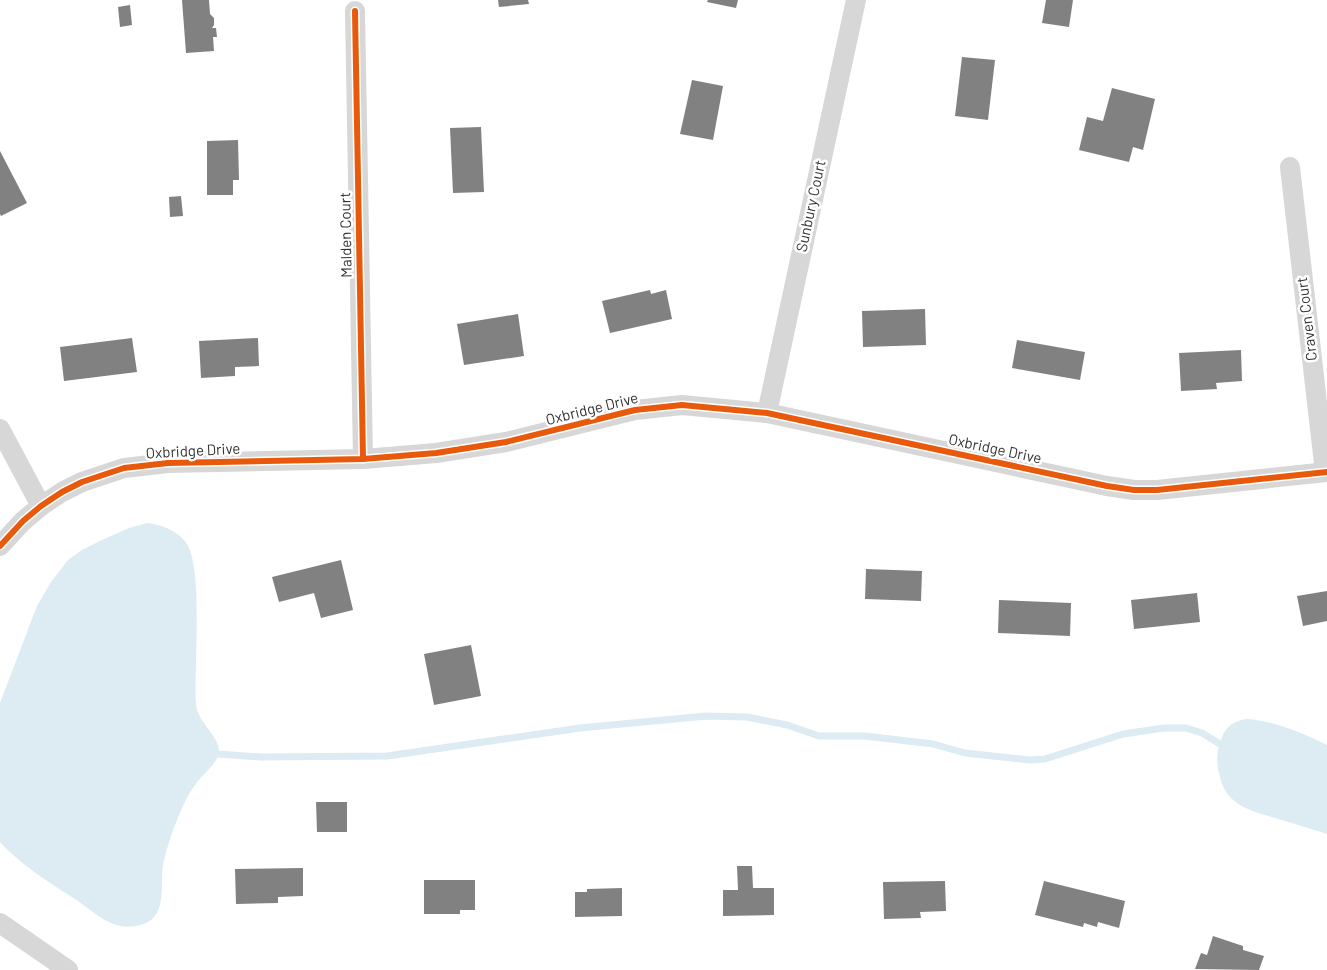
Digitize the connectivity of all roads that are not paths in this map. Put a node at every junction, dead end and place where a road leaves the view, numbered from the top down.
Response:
1 (856, 0) edge
2 (355, 11) dead end
3 (1290, 167) dead end
4 (767, 413) junction
5 (0, 429) edge
6 (363, 459) junction
7 (1326, 472) edge
8 (42, 506) junction
9 (0, 546) edge
10 (0, 923) edge
11 (68, 970) edge

1 - 4 street, Sunbury Court
2 - 6 street, Malden Court
3 - 7 street, Craven Court
4 - 6 street, Oxbridge Drive
4 - 7 street, Oxbridge Drive
5 - 8 street
6 - 8 street, Oxbridge Drive
8 - 9 street, Oxbridge Drive
10 - 11 street

